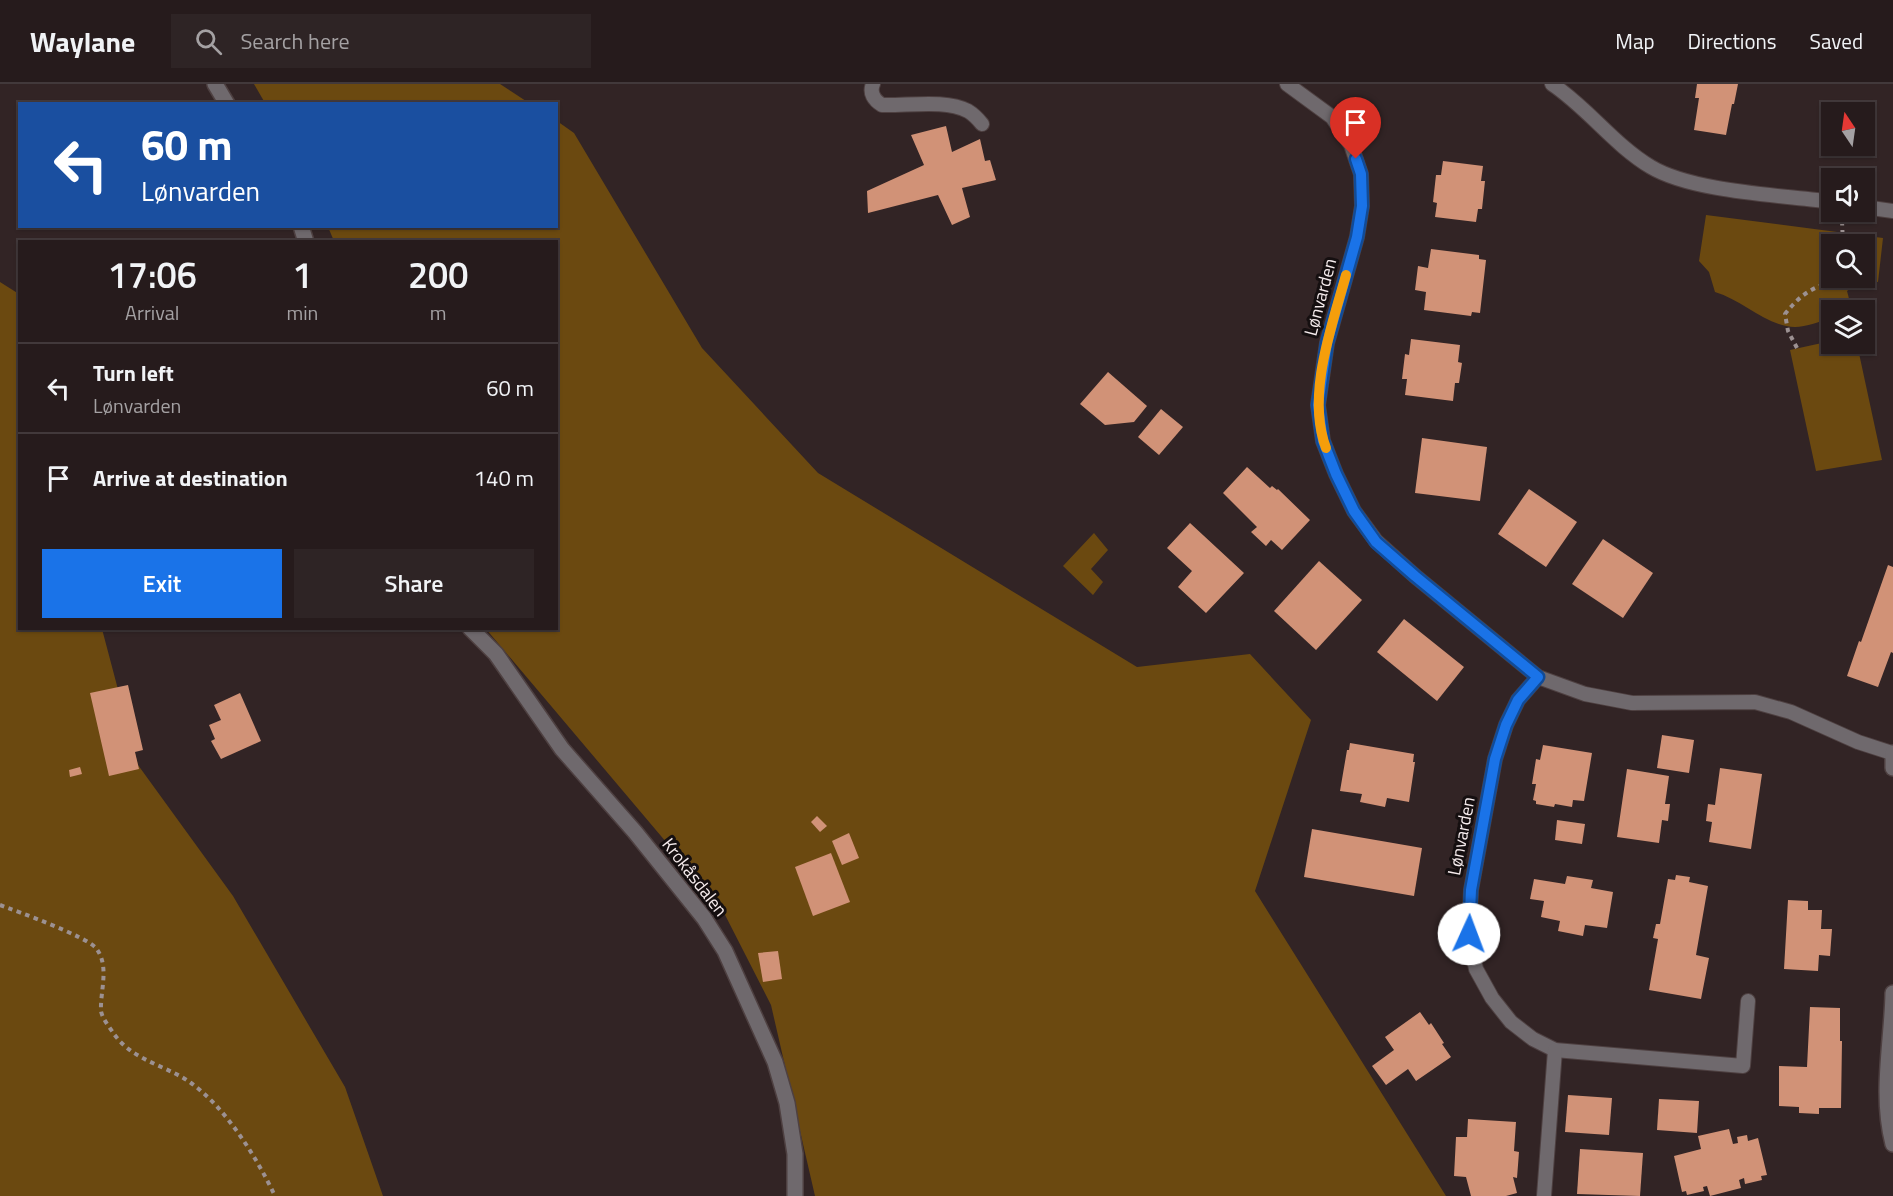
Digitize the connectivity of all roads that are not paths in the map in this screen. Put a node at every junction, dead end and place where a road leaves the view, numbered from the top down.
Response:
1 (215, 84) edge
2 (873, 84) edge
3 (1287, 84) edge
4 (1552, 84) edge
5 (226, 102) edge
6 (982, 124) dead end
7 (1821, 201) edge
8 (1875, 209) edge
9 (1893, 211) edge
10 (472, 630) edge
11 (1538, 677) junction
12 (1893, 753) edge
13 (1893, 768) edge
14 (1893, 993) edge
15 (1748, 1001) dead end
16 (1555, 1050) junction
17 (1893, 1143) edge
18 (795, 1196) edge
19 (1544, 1196) edge

1 - 5 street
2 - 6 lane
3 - 11 lane, Lønvarden
4 - 7 lane
8 - 9 lane
10 - 18 street, Krokåsdalen
11 - 12 lane, Lønvarden
11 - 16 lane, Lønvarden
12 - 13 street, Lønvarden
14 - 17 street
15 - 16 lane, Lønvarden
16 - 19 lane

